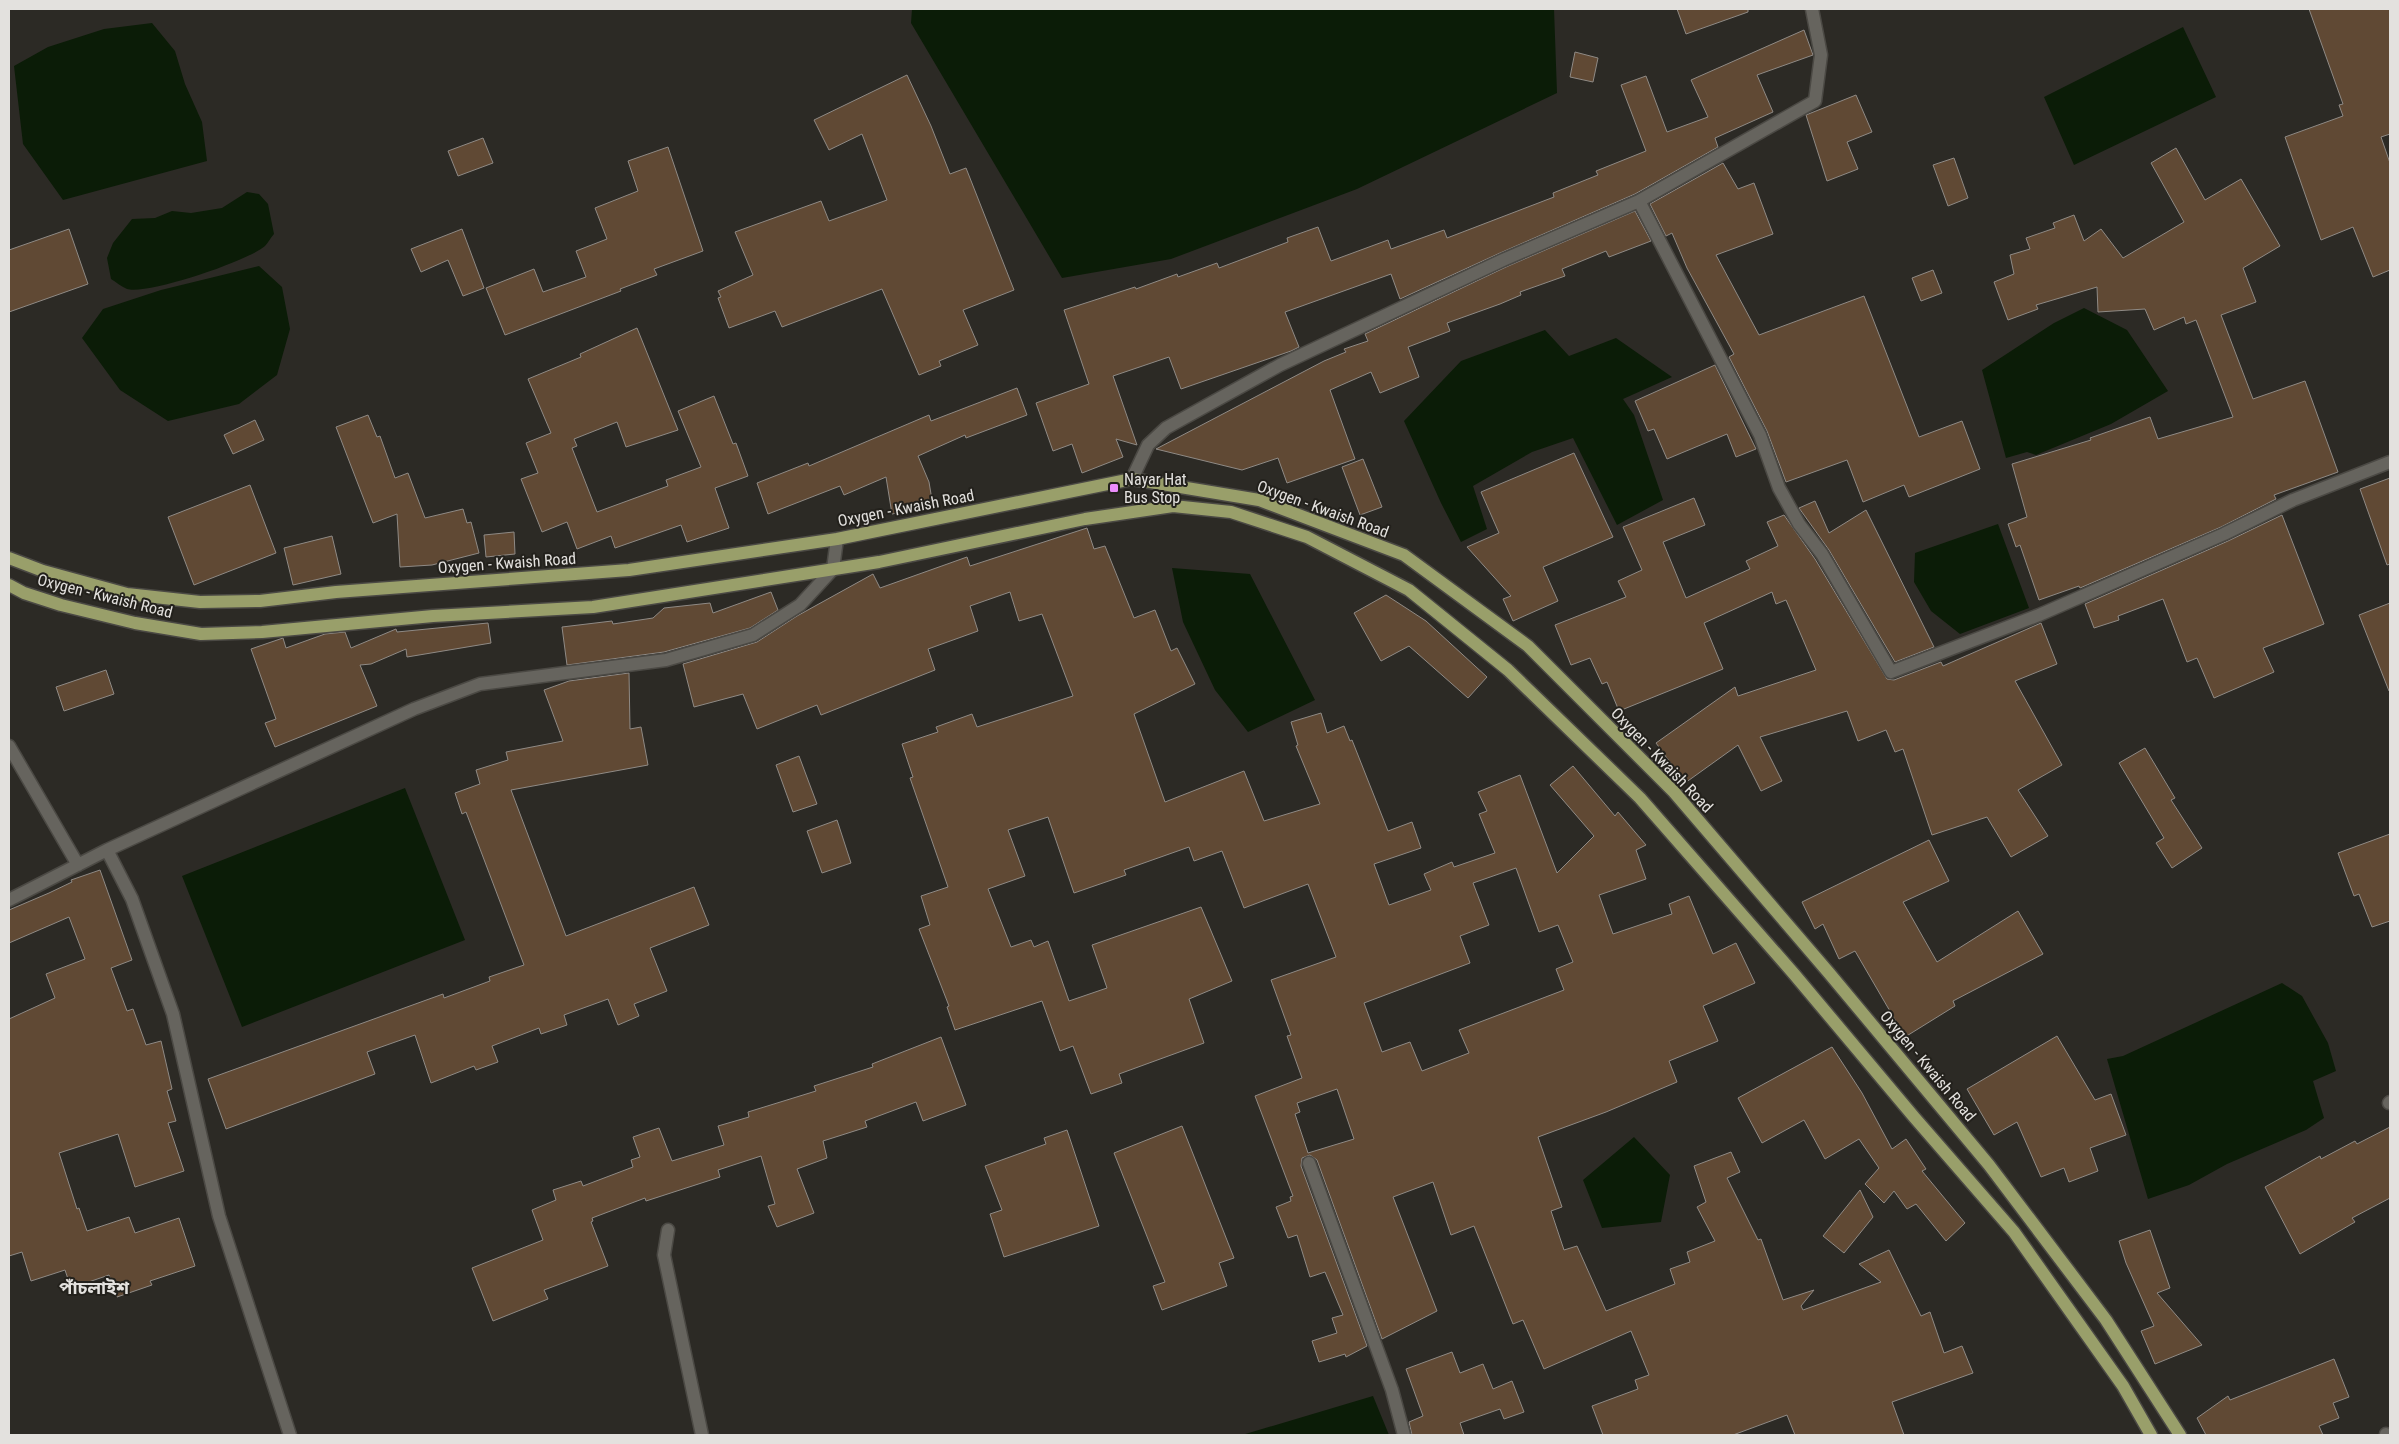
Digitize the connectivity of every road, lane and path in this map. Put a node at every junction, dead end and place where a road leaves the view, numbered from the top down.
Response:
1 (1812, 9) edge
2 (1638, 201) junction
3 (2390, 462) edge
4 (1132, 479) junction
5 (837, 539) junction
6 (9, 558) edge
7 (833, 569) junction
8 (9, 585) edge
9 (9, 746) edge
10 (107, 850) junction
11 (78, 865) junction
12 (9, 900) edge
13 (1309, 1163) dead end
14 (668, 1230) dead end
15 (290, 1435) edge
16 (702, 1435) edge
17 (1404, 1435) edge
18 (2151, 1435) edge
19 (2180, 1435) edge

1 - 2 street
2 - 3 street
2 - 4 street
4 - 5 main road, Oxygen - Kwaish Road
4 - 19 main road, Oxygen - Kwaish Road
5 - 6 main road, Oxygen - Kwaish Road
5 - 7 street
7 - 8 main road, Oxygen - Kwaish Road
7 - 10 street
7 - 18 main road, Oxygen - Kwaish Road
9 - 11 street
10 - 11 street
10 - 15 street
11 - 12 street
13 - 17 street
14 - 16 street

